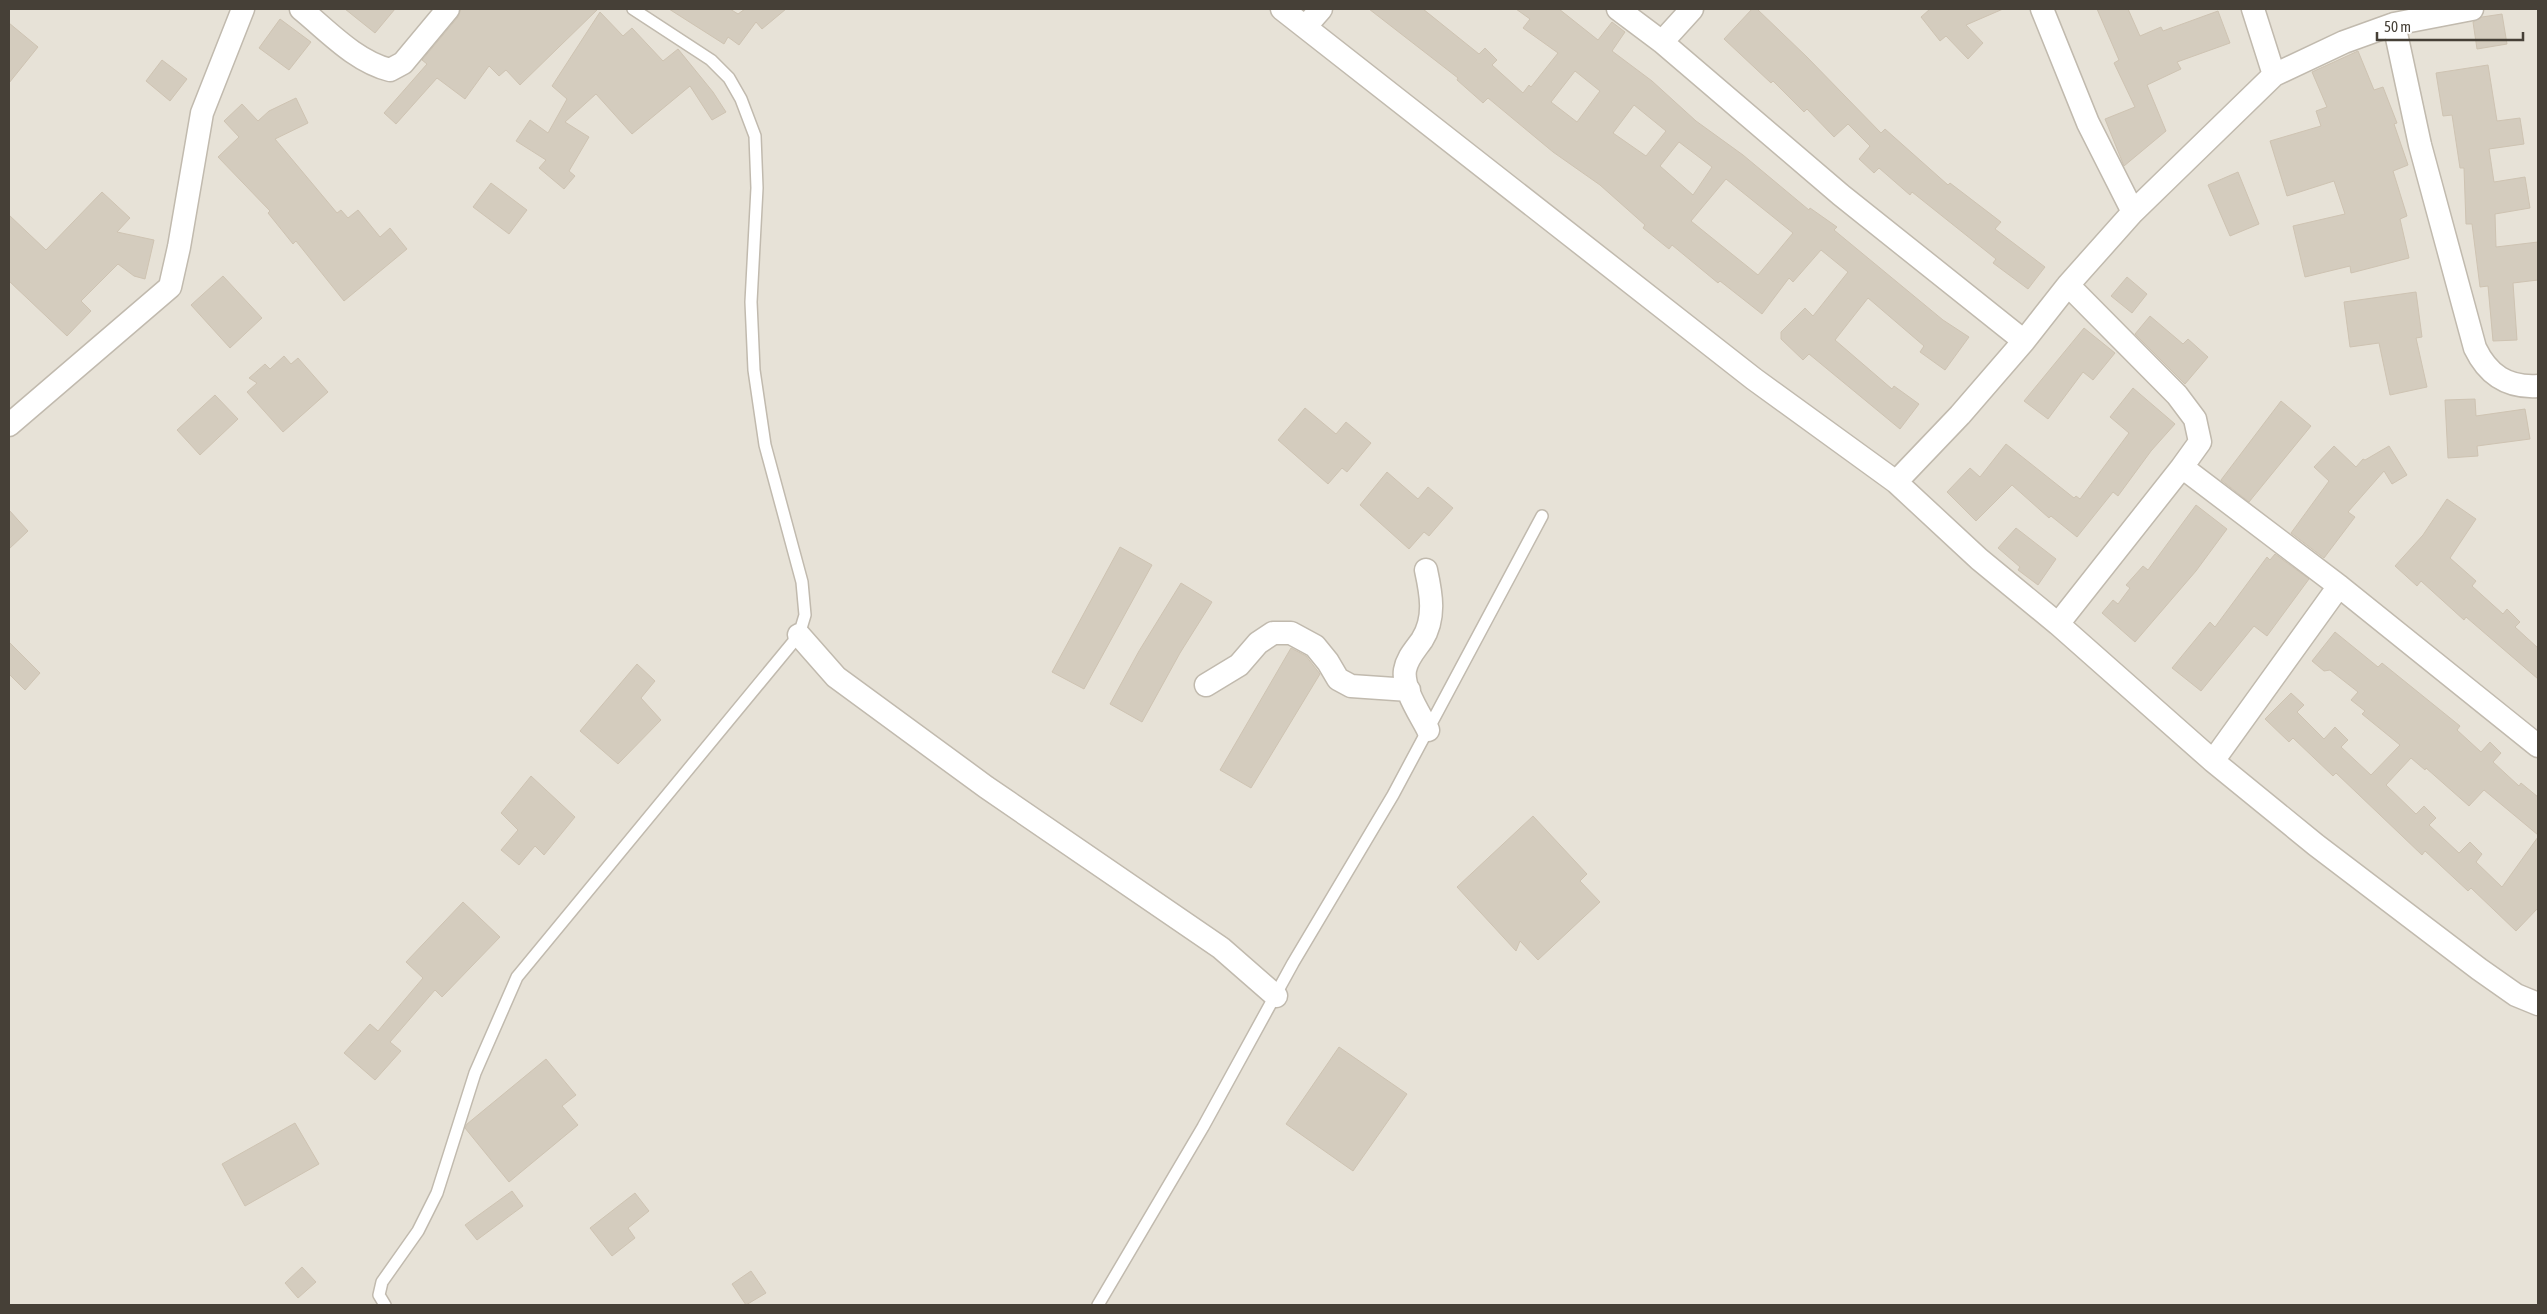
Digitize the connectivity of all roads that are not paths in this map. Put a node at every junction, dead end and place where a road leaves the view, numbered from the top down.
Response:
1 (243, 9) edge
2 (301, 9) edge
3 (448, 9) edge
4 (633, 9) edge
5 (1282, 9) edge
6 (1320, 9) edge
7 (1618, 9) edge
8 (1692, 9) edge
9 (2042, 9) edge
10 (2254, 9) edge
11 (2472, 9) edge
12 (2394, 24) junction
13 (1306, 26) junction
14 (1662, 42) junction
15 (2274, 75) junction
16 (2133, 212) junction
17 (2068, 286) junction
18 (2024, 341) junction
19 (2538, 386) edge
20 (9, 424) edge
21 (2182, 467) junction
22 (1896, 482) junction
23 (1542, 516) dead end
24 (1426, 570) dead end
25 (2338, 586) junction
26 (2058, 624) junction
27 (799, 635) junction
28 (1206, 685) dead end
29 (1408, 690) junction
30 (1428, 730) junction
31 (2538, 746) edge
32 (2213, 761) junction
33 (1276, 996) junction
34 (2538, 1004) edge
35 (382, 1300) edge
36 (372, 1305) edge
37 (1098, 1305) edge

1 - 20 street
2 - 3 street
4 - 27 lane
5 - 13 street
6 - 13 street
7 - 14 street
8 - 14 street
9 - 16 street
10 - 15 street
11 - 12 street
12 - 15 street
12 - 19 street
13 - 22 street
14 - 18 street
15 - 16 street
16 - 17 street
17 - 18 street
17 - 21 street
18 - 22 street
21 - 25 street
21 - 26 street
22 - 26 street
23 - 30 lane
24 - 29 street
25 - 31 street
25 - 32 street
26 - 32 street
27 - 33 street
27 - 35 lane
28 - 29 street
29 - 30 street
30 - 33 lane
32 - 34 street
33 - 37 lane
35 - 36 lane

